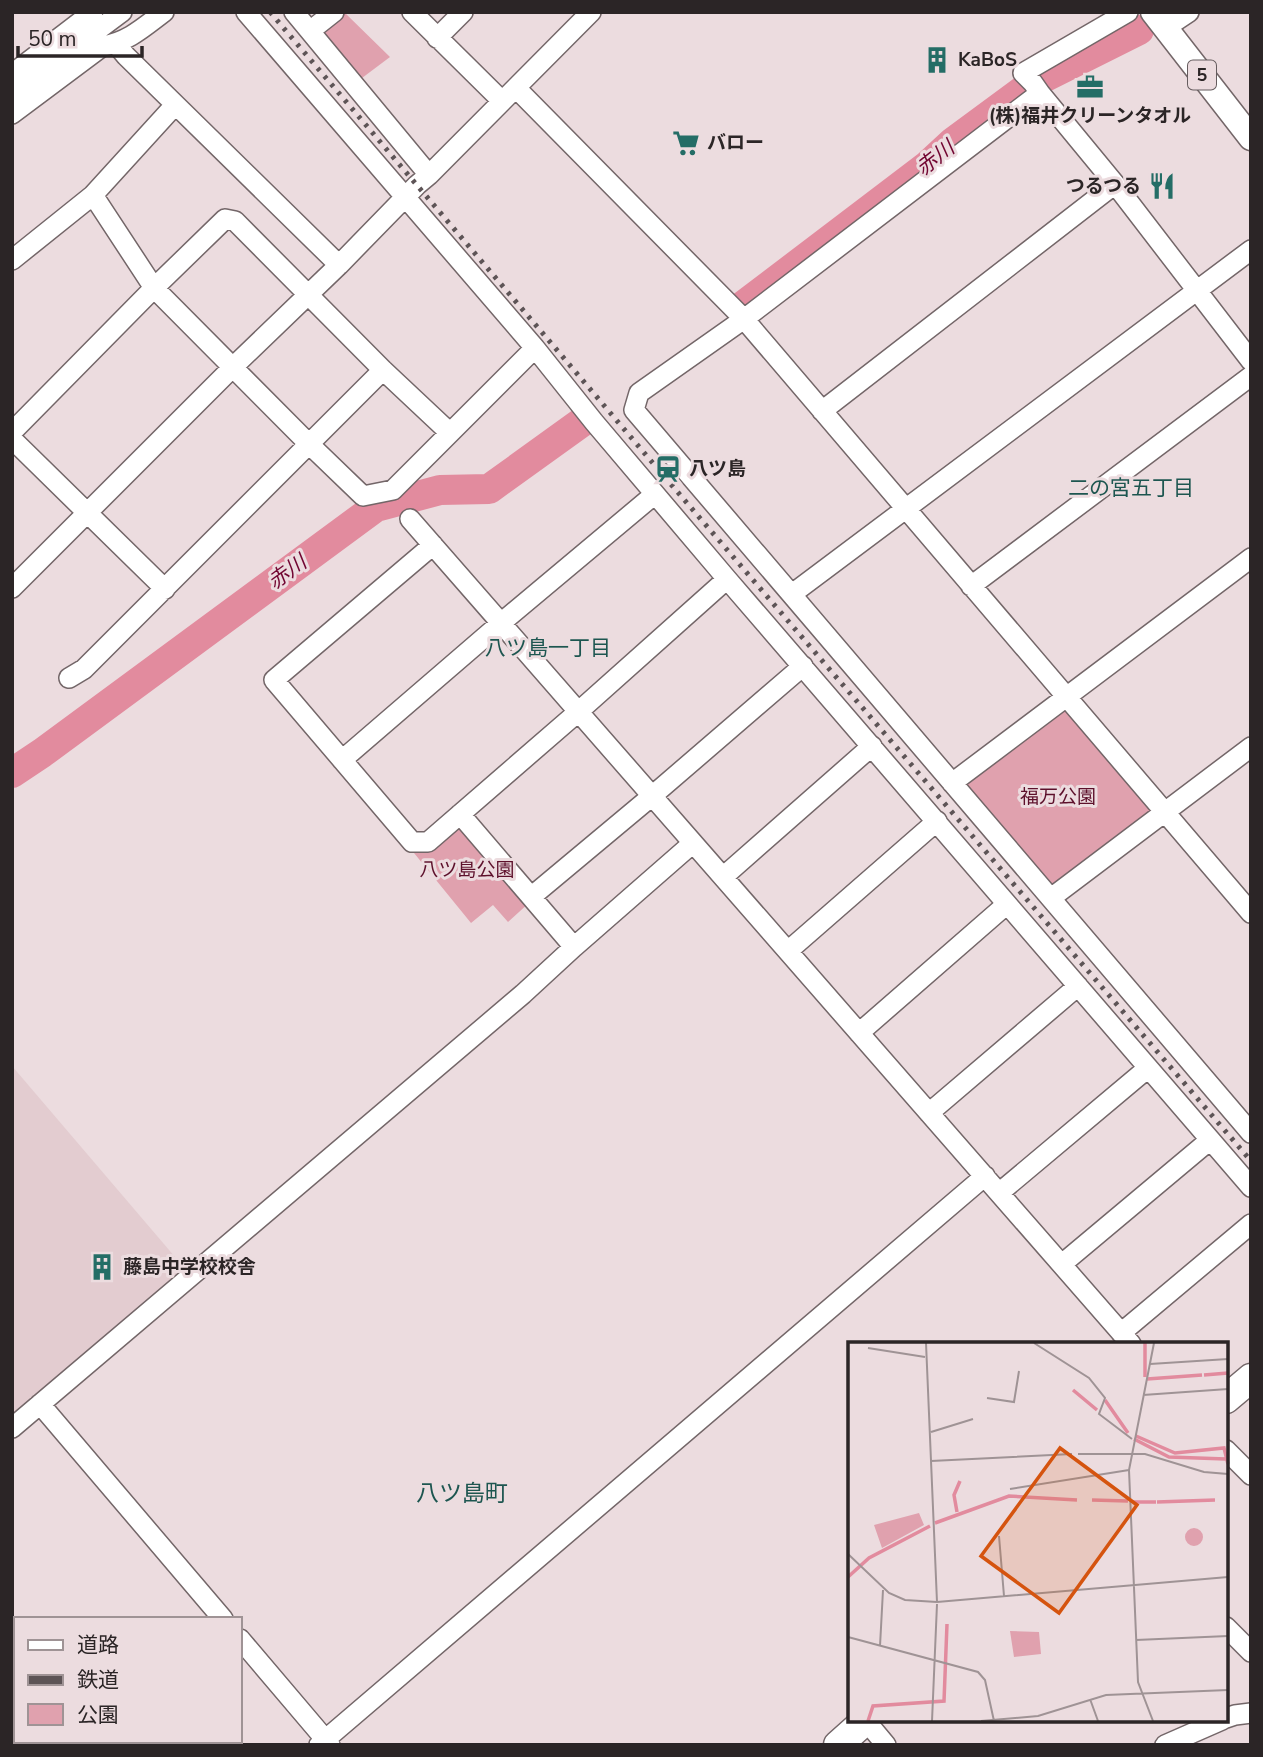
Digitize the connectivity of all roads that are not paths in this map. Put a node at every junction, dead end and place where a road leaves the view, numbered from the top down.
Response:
1 (93, 12) edge
2 (122, 12) edge
3 (164, 12) edge
4 (246, 12) edge
5 (294, 12) edge
6 (334, 12) edge
7 (412, 12) edge
8 (463, 12) edge
9 (591, 12) edge
10 (1128, 12) edge
11 (1189, 12) edge
12 (1159, 20) edge
13 (310, 31) junction
14 (437, 38) junction
15 (116, 44) junction
16 (12, 74) edge
17 (1040, 93) junction
18 (12, 94) edge
19 (509, 95) junction
20 (175, 104) junction
21 (12, 114) edge
22 (1251, 138) edge
23 (429, 175) junction
24 (1115, 184) junction
25 (93, 195) junction
26 (406, 197) junction
27 (1251, 250) edge
28 (12, 260) edge
29 (339, 265) junction
30 (154, 288) junction
31 (1197, 291) junction
32 (308, 295) junction
33 (744, 319) junction
34 (535, 348) junction
35 (1251, 361) edge
36 (234, 366) junction
37 (383, 370) junction
38 (1251, 376) edge
39 (822, 411) junction
40 (12, 432) edge
41 (449, 432) junction
42 (12, 439) edge
43 (309, 443) junction
44 (655, 494) junction
45 (905, 509) junction
46 (87, 514) junction
47 (410, 519) dead end
48 (433, 545) junction
49 (1251, 558) edge
50 (727, 579) junction
51 (971, 586) junction
52 (12, 588) edge
53 (164, 589) junction
54 (792, 594) junction
55 (501, 623) junction
56 (803, 666) junction
57 (69, 678) dead end
58 (1065, 696) junction
59 (578, 712) junction
60 (872, 746) junction
61 (1251, 747) edge
62 (342, 760) junction
63 (953, 783) junction
64 (652, 796) junction
65 (1164, 812) junction
66 (460, 814) junction
67 (937, 821) junction
68 (693, 843) junction
69 (723, 877) junction
70 (531, 897) junction
71 (1051, 898) junction
72 (1007, 904) junction
73 (1251, 913) edge
74 (574, 947) junction
75 (788, 951) junction
76 (1078, 986) junction
77 (859, 1033) junction
78 (1148, 1068) junction
79 (929, 1113) junction
80 (1251, 1133) edge
81 (1210, 1140) junction
82 (985, 1176) junction
83 (1251, 1187) edge
84 (999, 1193) junction
85 (1251, 1224) edge
86 (1062, 1264) junction
87 (1126, 1338) edge
88 (1251, 1378) edge
89 (1228, 1397) edge
90 (40, 1404) junction
91 (12, 1428) edge
92 (1228, 1452) edge
93 (1251, 1475) edge
94 (221, 1617) edge
95 (1228, 1629) edge
96 (242, 1641) edge
97 (1251, 1652) edge
98 (1251, 1713) edge
99 (1228, 1718) edge
100 (865, 1722) edge
101 (867, 1722) edge
102 (1217, 1722) edge
103 (325, 1743) edge
104 (838, 1745) edge
105 (886, 1745) edge
106 (1165, 1745) edge

1 - 16 street
2 - 18 street
3 - 15 street
4 - 26 street
5 - 13 street
6 - 13 street
7 - 14 street
8 - 14 street
9 - 19 street
10 - 17 street
11 - 12 street
12 - 22 main road, 5
13 - 23 street
14 - 19 street
15 - 20 street
15 - 21 street
17 - 24 street
17 - 33 street
19 - 23 street
19 - 33 street
20 - 25 street
20 - 29 street
23 - 26 street
24 - 31 street
24 - 39 street
25 - 28 street
25 - 30 street
26 - 29 street
26 - 34 street
27 - 31 street
29 - 32 street
30 - 32 street
30 - 36 street
30 - 40 street
31 - 35 street
31 - 45 street
32 - 36 street
32 - 37 street
33 - 39 street
33 - 54 street
34 - 41 street
34 - 44 street
36 - 43 street
36 - 46 street
37 - 41 street
37 - 43 street
38 - 51 street
39 - 45 street
41 - 43 street
42 - 46 street
43 - 53 street
44 - 50 street
44 - 55 street
45 - 51 street
45 - 54 street
46 - 52 street
46 - 53 street
47 - 48 street
48 - 55 street
48 - 62 street
49 - 58 street
50 - 56 street
50 - 59 street
51 - 58 street
53 - 57 street
54 - 63 street
55 - 59 street
55 - 62 street
56 - 60 street
56 - 64 street
58 - 63 street
58 - 65 street
59 - 64 street
59 - 66 street
60 - 67 street
60 - 69 street
61 - 65 street
62 - 66 street
63 - 71 street
64 - 68 street
64 - 70 street
65 - 71 street
65 - 73 street
66 - 70 street
67 - 72 street
67 - 75 street
68 - 69 street
68 - 74 street
69 - 75 street
70 - 74 street
71 - 80 street
72 - 76 street
72 - 77 street
74 - 90 street
75 - 77 street
76 - 78 street
76 - 79 street
77 - 79 street
78 - 81 street
78 - 84 street
79 - 82 street
81 - 83 street
81 - 86 street
82 - 84 street
82 - 103 street
84 - 86 street
85 - 87 street
86 - 87 street
88 - 89 highway
90 - 91 street
90 - 94 street
92 - 93 street
95 - 97 street
96 - 103 street
98 - 99 street
100 - 104 highway
101 - 105 street
102 - 106 street

